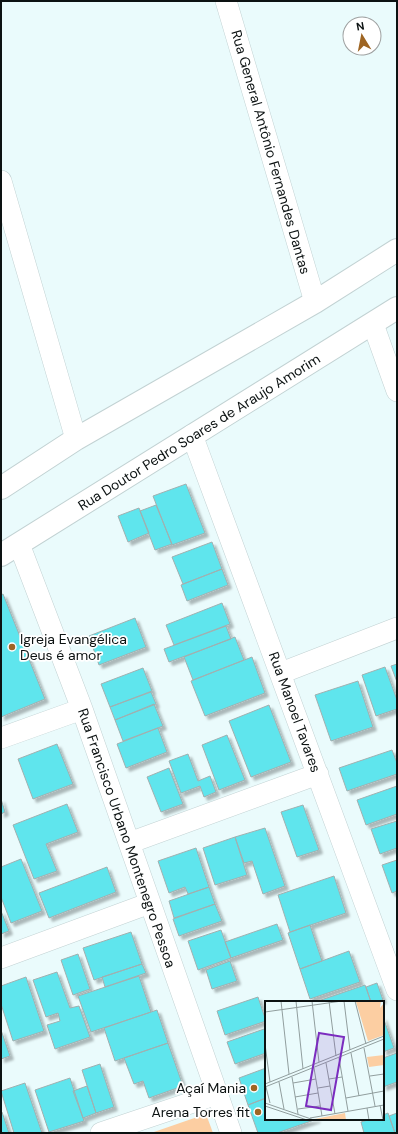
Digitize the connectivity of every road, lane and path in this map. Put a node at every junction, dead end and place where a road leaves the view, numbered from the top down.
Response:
1 (226, 1) edge
2 (1, 181) edge
3 (397, 250) edge
4 (315, 302) junction
5 (397, 308) edge
6 (373, 324) junction
7 (397, 391) edge
8 (192, 435) junction
9 (76, 439) junction
10 (1, 488) edge
11 (10, 549) edge
12 (397, 628) edge
13 (281, 673) junction
14 (82, 709) junction
15 (1, 738) edge
16 (318, 774) junction
17 (129, 843) junction
18 (150, 903) junction
19 (1, 958) edge
20 (397, 990) edge
21 (217, 1094) junction
22 (101, 1133) edge
23 (231, 1133) edge

1 - 4 street, Rua General Antônio Fernandes Dantas
2 - 9 street
3 - 4 street
4 - 9 street
5 - 6 street, Rua Doutor Pedro Soares de Araujo Amorim
6 - 7 street
6 - 8 street, Rua Doutor Pedro Soares de Araujo Amorim
8 - 11 street, Rua Doutor Pedro Soares de Araujo Amorim
8 - 13 street, Rua Manoel Tavares
9 - 10 street
11 - 14 street, Rua Francisco Urbano Montenegro Pessoa
12 - 13 street
13 - 16 street, Rua Manoel Tavares
14 - 15 street
14 - 17 street, Rua Francisco Urbano Montenegro Pessoa
16 - 17 street
16 - 20 street, Rua Manoel Tavares
17 - 18 street, Rua Francisco Urbano Montenegro Pessoa
18 - 19 street
18 - 21 street, Rua Francisco Urbano Montenegro Pessoa
21 - 22 street
21 - 23 street, Rua Francisco Urbano Montenegro Pessoa

